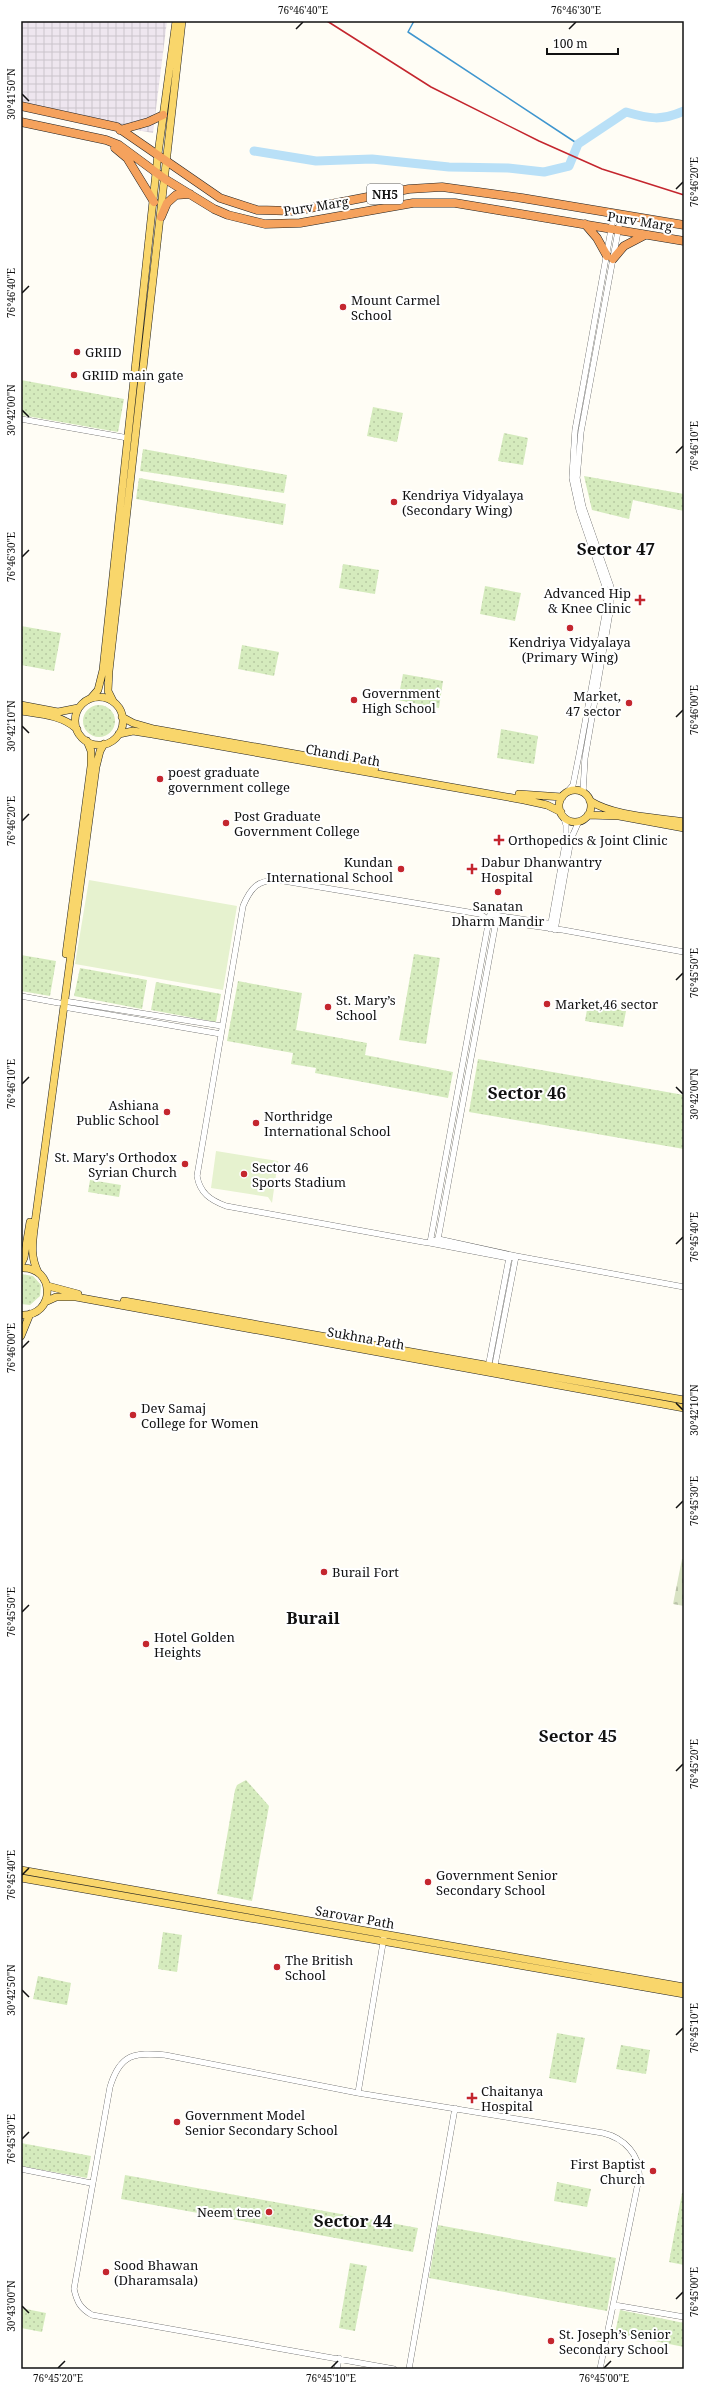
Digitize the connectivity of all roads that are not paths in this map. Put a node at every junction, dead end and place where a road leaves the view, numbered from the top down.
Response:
1 (176, 21) edge
2 (182, 21) edge
3 (21, 106) edge
4 (163, 115) junction
5 (21, 122) edge
6 (120, 130) junction
7 (106, 140) junction
8 (158, 154) junction
9 (168, 162) junction
10 (156, 172) junction
11 (165, 179) junction
12 (193, 195) junction
13 (154, 202) junction
14 (618, 214) junction
15 (161, 217) junction
16 (585, 224) junction
17 (684, 225) edge
18 (615, 230) junction
19 (645, 235) junction
20 (684, 241) edge
21 (610, 258) junction
22 (21, 419) edge
23 (128, 438) junction
24 (91, 698) junction
25 (113, 701) junction
26 (21, 705) edge
27 (78, 708) junction
28 (21, 710) edge
29 (122, 718) junction
30 (77, 729) junction
31 (119, 734) junction
32 (87, 741) junction
33 (104, 744) junction
34 (568, 791) junction
35 (583, 792) junction
36 (562, 797) junction
37 (590, 801) junction
38 (562, 814) junction
39 (588, 815) junction
40 (579, 821) junction
41 (684, 822) edge
42 (684, 828) edge
43 (489, 917) junction
44 (496, 918) junction
45 (553, 927) junction
46 (684, 952) edge
47 (21, 996) edge
48 (62, 1004) junction
49 (222, 1026) junction
50 (221, 1034) junction
51 (438, 1239) junction
52 (430, 1243) junction
53 (516, 1256) junction
54 (509, 1258) junction
55 (21, 1264) edge
56 (21, 1268) edge
57 (38, 1272) junction
58 (48, 1286) junction
59 (684, 1287) edge
60 (46, 1302) junction
61 (30, 1314) junction
62 (21, 1315) edge
63 (21, 1336) edge
64 (491, 1370) junction
65 (684, 1400) edge
66 (684, 1408) edge
67 (21, 1870) edge
68 (21, 1878) edge
69 (384, 1938) junction
70 (684, 1987) edge
71 (684, 1994) edge
72 (358, 2093) junction
73 (455, 2108) junction
74 (21, 2169) edge
75 (91, 2183) junction
76 (614, 2305) junction
77 (684, 2317) edge
78 (338, 2358) junction
79 (336, 2369) edge
80 (394, 2369) edge
81 (409, 2369) edge
82 (600, 2369) edge

1 - 4 main road
2 - 9 main road
3 - 6 highway, NH5
4 - 6 highway
4 - 8 main road
5 - 7 highway, Purv Marg / NH5
6 - 8 highway, NH5
7 - 10 highway, Purv Marg / NH5
7 - 13 highway
8 - 9 highway, NH5
8 - 10 main road
9 - 11 main road
9 - 14 highway, Purv Marg / NH5
10 - 11 highway, Purv Marg / NH5
10 - 13 main road
11 - 12 highway, Purv Marg / NH5
11 - 15 main road
12 - 15 highway
12 - 16 highway, Purv Marg / NH5
13 - 23 main road
14 - 17 highway, Purv Marg / NH5
14 - 18 street
15 - 25 main road
16 - 18 highway, Purv Marg / NH5
16 - 21 highway
18 - 19 highway, Purv Marg / NH5
18 - 21 street
19 - 20 highway, Purv Marg / NH5
19 - 21 highway
21 - 34 street
21 - 35 street
22 - 23 street
23 - 24 main road
24 - 25 main road
24 - 27 main road
25 - 29 main road
26 - 27 main road
27 - 30 main road
28 - 30 main road
29 - 31 main road
29 - 36 main road, Chandi Path
30 - 32 main road
31 - 33 main road
31 - 38 main road, Chandi Path
32 - 33 main road
32 - 48 main road
33 - 48 main road
34 - 35 main road
34 - 36 main road
35 - 37 main road
36 - 38 main road
37 - 39 main road
37 - 41 main road
38 - 40 main road
38 - 45 street
39 - 40 main road
39 - 42 main road
40 - 45 street
43 - 44 street
43 - 49 street
43 - 52 street
44 - 45 street
44 - 51 street
45 - 46 street
47 - 48 street
48 - 49 street
48 - 50 street
48 - 55 main road
48 - 57 main road
49 - 50 street
50 - 52 street
51 - 52 street
51 - 53 street
52 - 54 street
53 - 54 street
53 - 59 street
53 - 64 street
54 - 64 street
56 - 57 main road
57 - 58 main road
58 - 60 main road
58 - 64 main road, Sukhna Path
60 - 61 main road
60 - 64 main road, Sukhna Path
61 - 62 main road
61 - 63 main road
64 - 65 main road, Sukhna Path
64 - 66 main road, Sukhna Path
67 - 69 main road, Sarovar Path
68 - 69 main road, Sarovar Path
69 - 70 main road, Sarovar Path
69 - 71 main road, Sarovar Path
69 - 72 street
72 - 73 street
72 - 75 street
73 - 76 street
73 - 81 street
74 - 75 street
75 - 78 street
76 - 77 street
76 - 82 street
78 - 79 street
78 - 80 street

